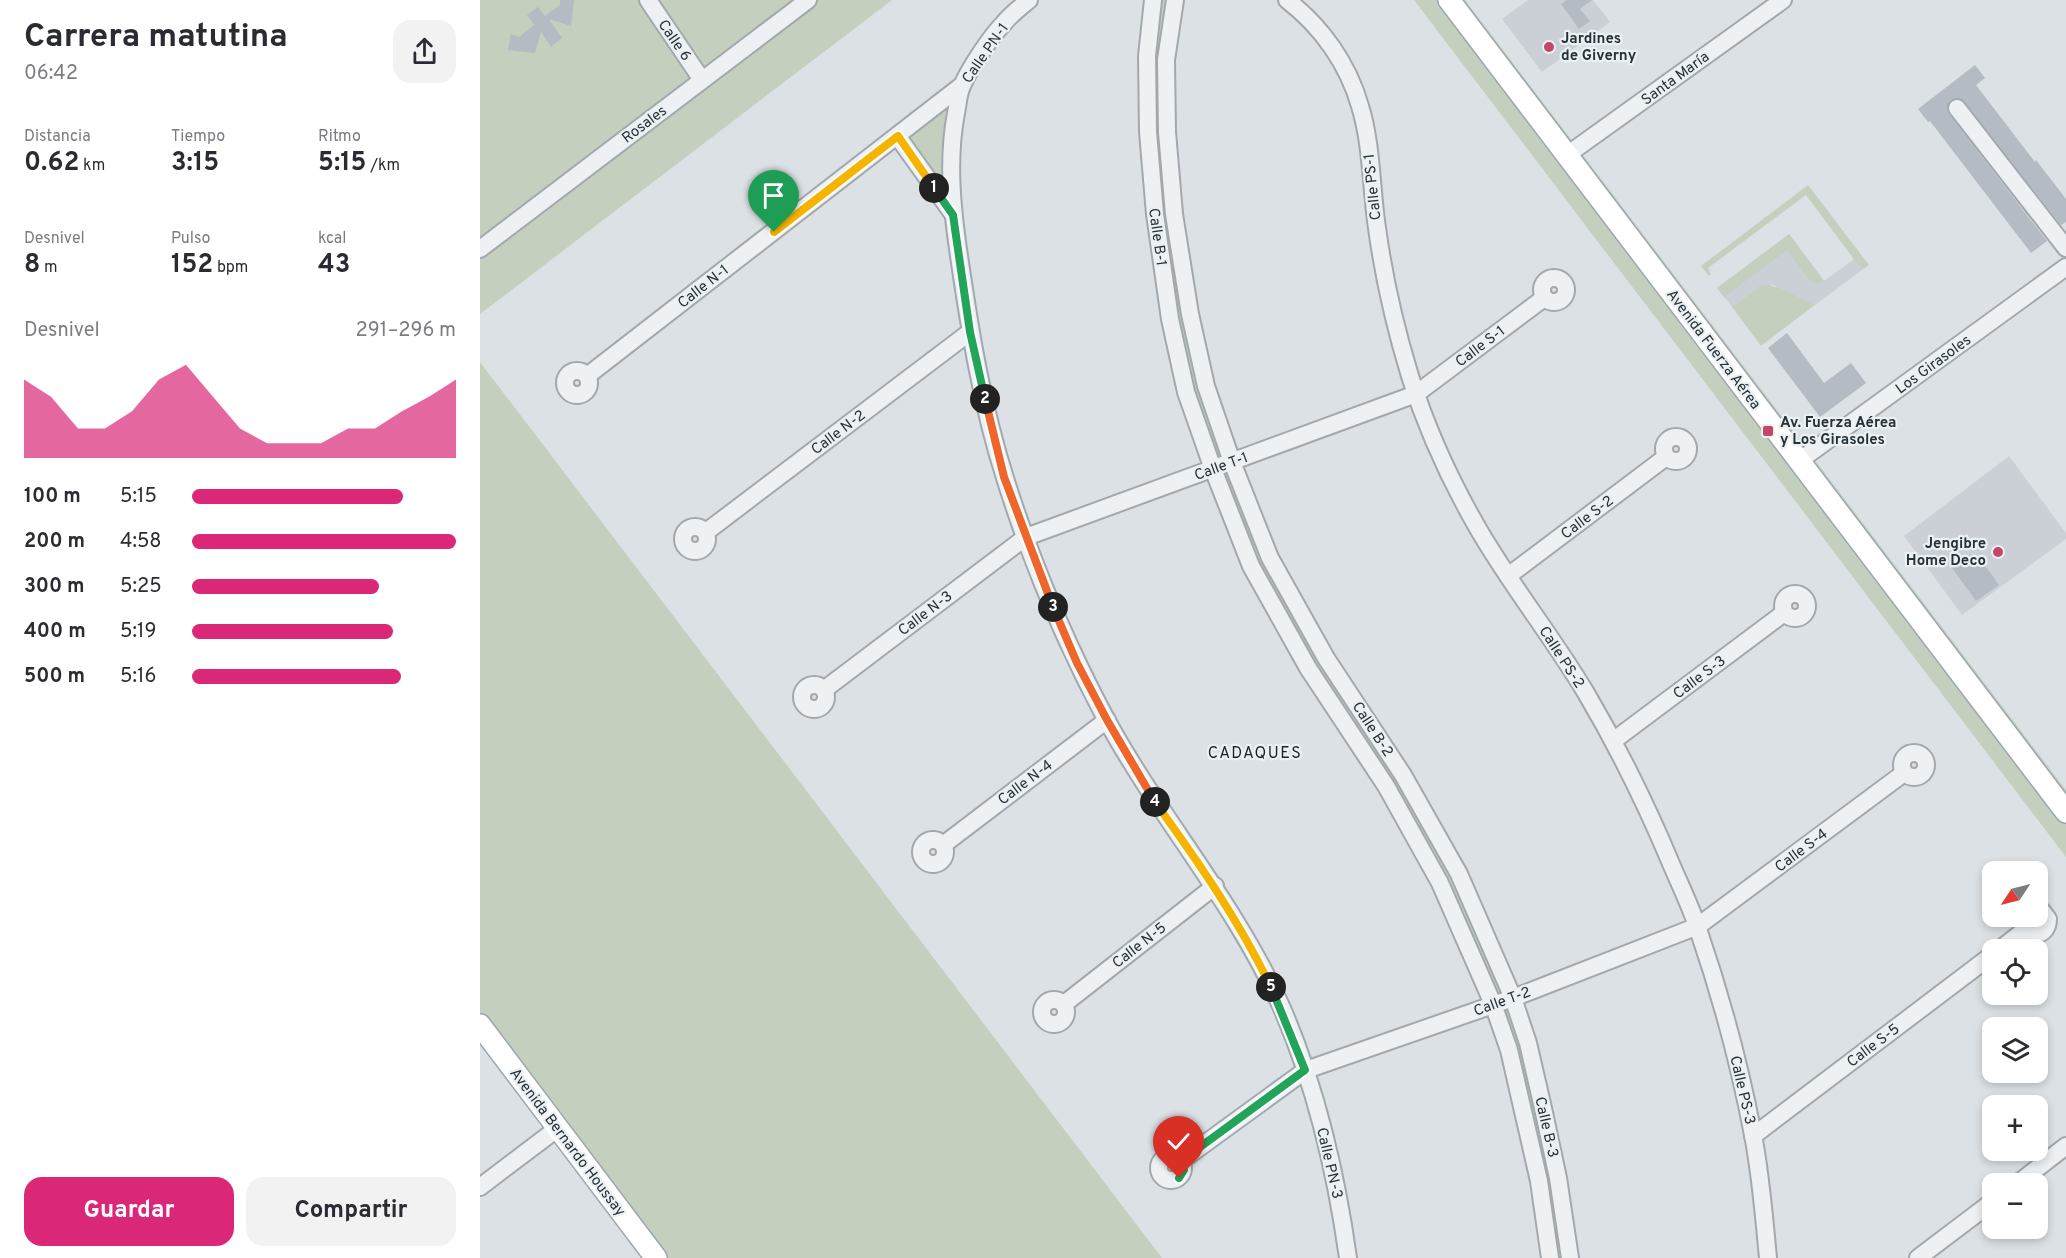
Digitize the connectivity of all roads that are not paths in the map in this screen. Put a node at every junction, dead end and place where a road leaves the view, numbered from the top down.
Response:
1 (648, 0) edge
2 (808, 0) edge
3 (1029, 0) edge
4 (1153, 0) edge
5 (1174, 0) edge
6 (1287, 0) edge
7 (1449, 0) edge
8 (1465, 0) edge
9 (1783, 0) edge
10 (702, 80) junction
11 (961, 86) junction
12 (1957, 108) dead end
13 (898, 136) junction
14 (1572, 152) junction
15 (1155, 214) junction
16 (1174, 214) junction
17 (953, 215) junction
18 (2066, 248) edge
19 (480, 249) edge
20 (2066, 267) edge
21 (1544, 298) dead end
22 (970, 332) junction
23 (587, 376) dead end
24 (1416, 394) junction
25 (1666, 457) dead end
26 (1805, 457) junction
27 (1232, 462) junction
28 (1213, 469) junction
29 (705, 532) dead end
30 (1026, 537) junction
31 (1508, 576) junction
32 (1784, 613) dead end
33 (825, 689) dead end
34 (1107, 720) junction
35 (1613, 741) junction
36 (1904, 773) dead end
37 (2066, 790) edge
38 (2066, 812) edge
39 (943, 845) dead end
40 (1215, 886) junction
41 (1698, 926) junction
42 (2021, 927) edge
43 (2028, 927) edge
44 (2047, 927) edge
45 (2010, 939) edge
46 (1982, 963) edge
47 (1513, 998) junction
48 (1064, 1004) dead end
49 (1493, 1004) junction
50 (480, 1025) edge
51 (1305, 1070) junction
52 (558, 1128) junction
53 (1753, 1136) junction
54 (2066, 1146) edge
55 (1181, 1161) dead end
56 (2030, 1173) edge
57 (480, 1187) edge
58 (1982, 1210) edge
59 (1550, 1256) edge
60 (1570, 1256) edge
61 (656, 1258) edge
62 (1348, 1258) edge
63 (1768, 1258) edge
64 (1918, 1258) edge

1 - 10 street, Calle 6
2 - 10 street, Rosales
3 - 11 street, Calle PN-1
4 - 15 street, Calle B-1
5 - 16 street, Calle B-1
6 - 24 street, Calle PS-1
7 - 14 main road, Avenida Fuerza Aérea
8 - 14 main road, Avenida Fuerza Aérea
9 - 14 street, Santa María
10 - 19 street, Rosales
11 - 13 street, Calle N-1
11 - 17 street, Calle PN-1
12 - 18 street
13 - 17 street
13 - 23 street, Calle N-1
14 - 26 main road, Avenida Fuerza Aérea
15 - 16 street
15 - 28 street, Calle B-1
16 - 27 street, Calle B-1
17 - 22 street, Calle PN-1
20 - 26 street, Los Girasoles
21 - 24 street, Calle S-1
22 - 29 street, Calle N-2
22 - 30 street, Calle PN-1
24 - 27 street, Calle T-1
24 - 31 street, Calle PS-2
25 - 31 street, Calle S-2
26 - 37 main road, Avenida Fuerza Aérea
26 - 38 main road, Avenida Fuerza Aérea
27 - 28 street, Calle T-1
27 - 47 street, Calle B-2
28 - 30 street, Calle T-1
28 - 49 street, Calle B-2
30 - 33 street, Calle N-3
30 - 34 street, Calle PN-1
31 - 35 street, Calle PS-2
32 - 35 street, Calle S-3
34 - 39 street, Calle N-4
34 - 40 street, Calle PN-1
35 - 41 street, Calle PS-2
36 - 41 street, Calle S-4
40 - 48 street, Calle N-5
40 - 51 street, Calle PN-3
41 - 47 street, Calle T-2
41 - 53 street, Calle PS-3
42 - 45 street
43 - 44 street
46 - 53 street, Calle S-5
47 - 49 street, Calle T-2
47 - 60 street, Calle B-3
49 - 51 street, Calle T-2
49 - 59 street, Calle B-3
50 - 52 main road, Avenida Bernardo Houssay
51 - 55 street, Calle T-2
51 - 62 street, Calle PN-3
52 - 57 street
52 - 61 main road, Avenida Bernardo Houssay
53 - 63 street, Calle PS-3
54 - 56 street
58 - 64 street
59 - 60 street

